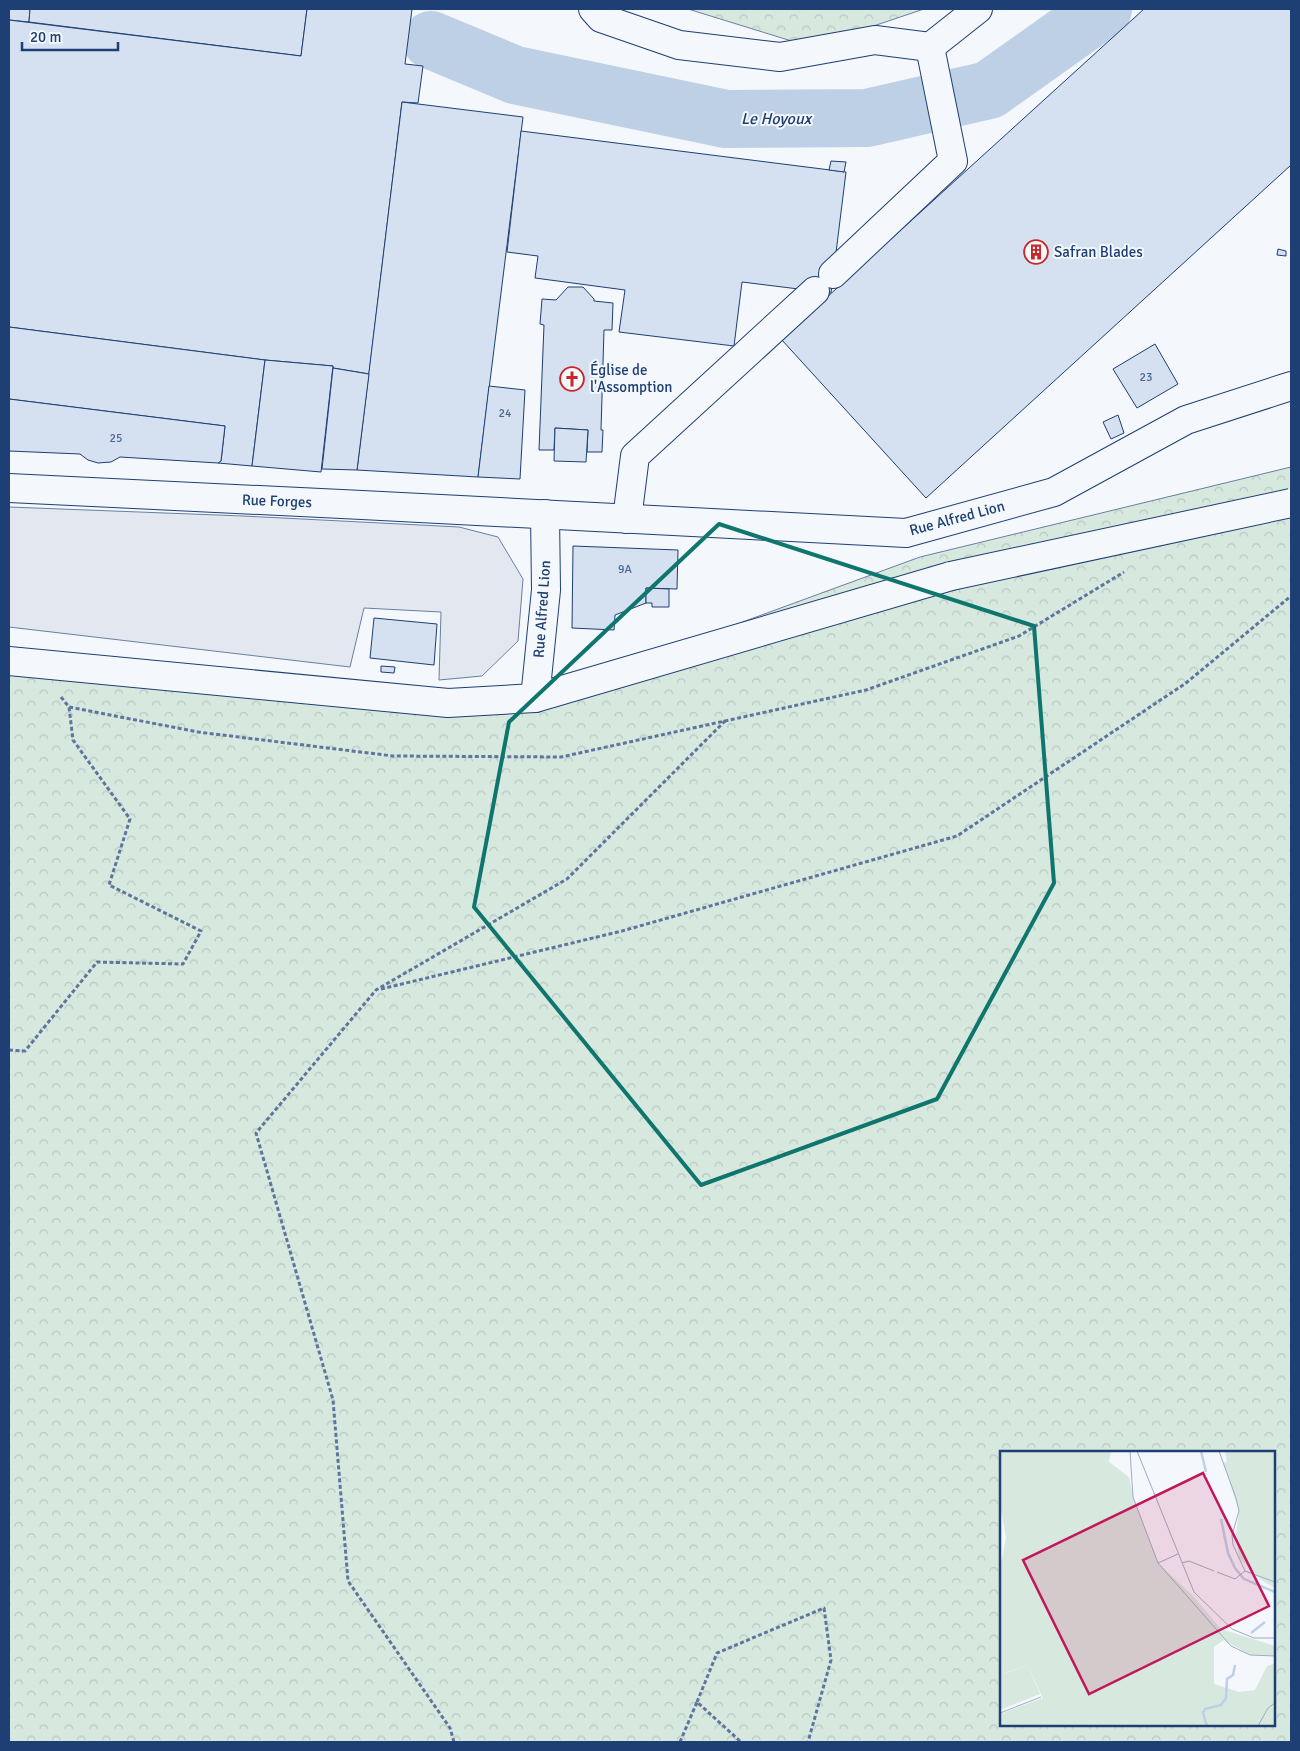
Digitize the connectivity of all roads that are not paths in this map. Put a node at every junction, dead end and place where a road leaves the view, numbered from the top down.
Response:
1 (592, 9) edge
2 (978, 9) edge
3 (930, 46) junction
4 (1291, 386) edge
5 (9, 488) edge
6 (1291, 503) edge
7 (545, 514) junction
8 (627, 519) junction
9 (9, 661) edge
10 (535, 698) junction

1 - 3 street
2 - 3 street
3 - 8 street
4 - 8 street, Rue Alfred Lion
5 - 7 street, Rue Forges
6 - 10 street, bridge
7 - 8 street, Rue Alfred Lion
7 - 10 street, Rue Alfred Lion
9 - 10 street

